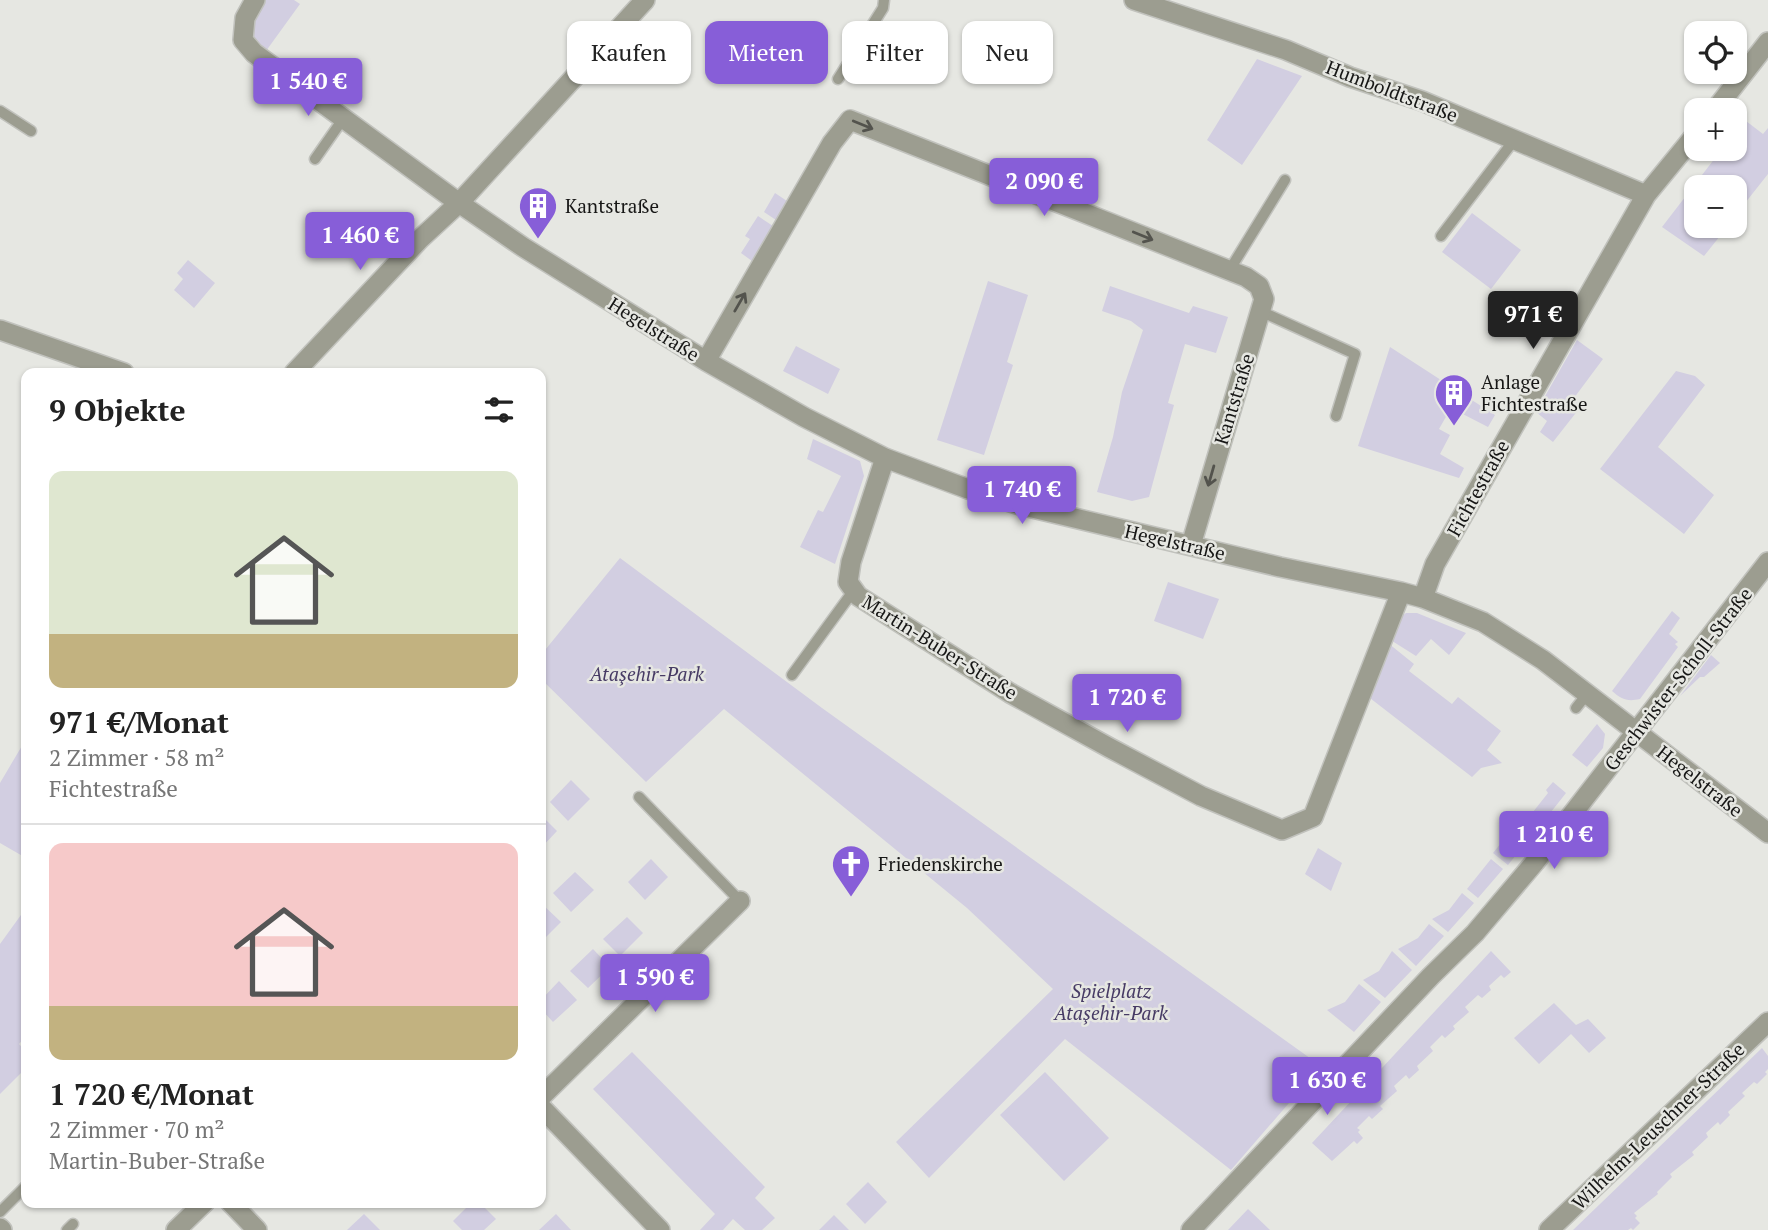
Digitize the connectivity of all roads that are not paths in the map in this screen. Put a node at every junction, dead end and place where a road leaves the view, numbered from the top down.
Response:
1 (255, 0) edge
2 (645, 0) edge
3 (1134, 0) edge
4 (884, 4) edge
5 (1768, 42) edge
6 (838, 79) dead end
7 (1724, 98) edge
8 (0, 111) edge
9 (343, 119) junction
10 (31, 131) dead end
11 (1515, 139) junction
12 (1684, 149) edge
13 (315, 159) dead end
14 (1285, 180) dead end
15 (1646, 195) junction
16 (458, 203) junction
17 (1441, 236) dead end
18 (1229, 271) junction
19 (1260, 312) junction
20 (0, 330) edge
21 (706, 361) junction
22 (110, 368) edge
23 (299, 368) edge
24 (1336, 416) dead end
25 (885, 458) junction
26 (1191, 545) junction
27 (1768, 562) edge
28 (854, 590) junction
29 (1401, 592) junction
30 (1423, 598) junction
31 (792, 675) dead end
32 (1638, 732) junction
33 (639, 797) dead end
34 (1768, 833) edge
35 (740, 901) joint
36 (1768, 1022) edge
37 (546, 1092) edge
38 (546, 1112) edge
39 (21, 1191) edge
40 (199, 1208) edge
41 (236, 1208) edge
42 (0, 1212) edge
43 (176, 1230) edge
44 (257, 1230) edge
45 (660, 1230) edge
46 (1192, 1230) edge
47 (1549, 1230) edge

1 - 9 street, Hegelstraße
2 - 16 street
3 - 11 street, Humboldtstraße
4 - 6 lane
5 - 7 street
8 - 10 lane
9 - 13 lane
9 - 16 street, Hegelstraße
11 - 15 street, Humboldtstraße
11 - 17 lane
12 - 15 street, Fichtestraße
14 - 18 lane
15 - 30 street, Fichtestraße
16 - 21 street, Hegelstraße
16 - 23 street
18 - 19 street, Kantstraße
21 -> 18 street, Kantstraße
19 - 24 lane
19 -> 26 street, Kantstraße
20 - 22 street
21 - 25 street, Hegelstraße
25 - 26 street, Hegelstraße
25 - 28 street, Martin-Buber-Straße
26 - 29 street, Hegelstraße
27 - 32 street, Geschwister-Scholl-Straße
28 - 29 street, Martin-Buber-Straße
28 - 31 lane
29 - 30 street, Hegelstraße
30 - 32 street, Hegelstraße
32 - 34 street, Hegelstraße
32 - 46 street, Geschwister-Scholl-Straße
33 - 35 lane
35 - 37 street
36 - 47 street, Wilhelm-Leuschner-Straße
38 - 45 street
39 - 42 lane
40 - 43 street
41 - 44 street

